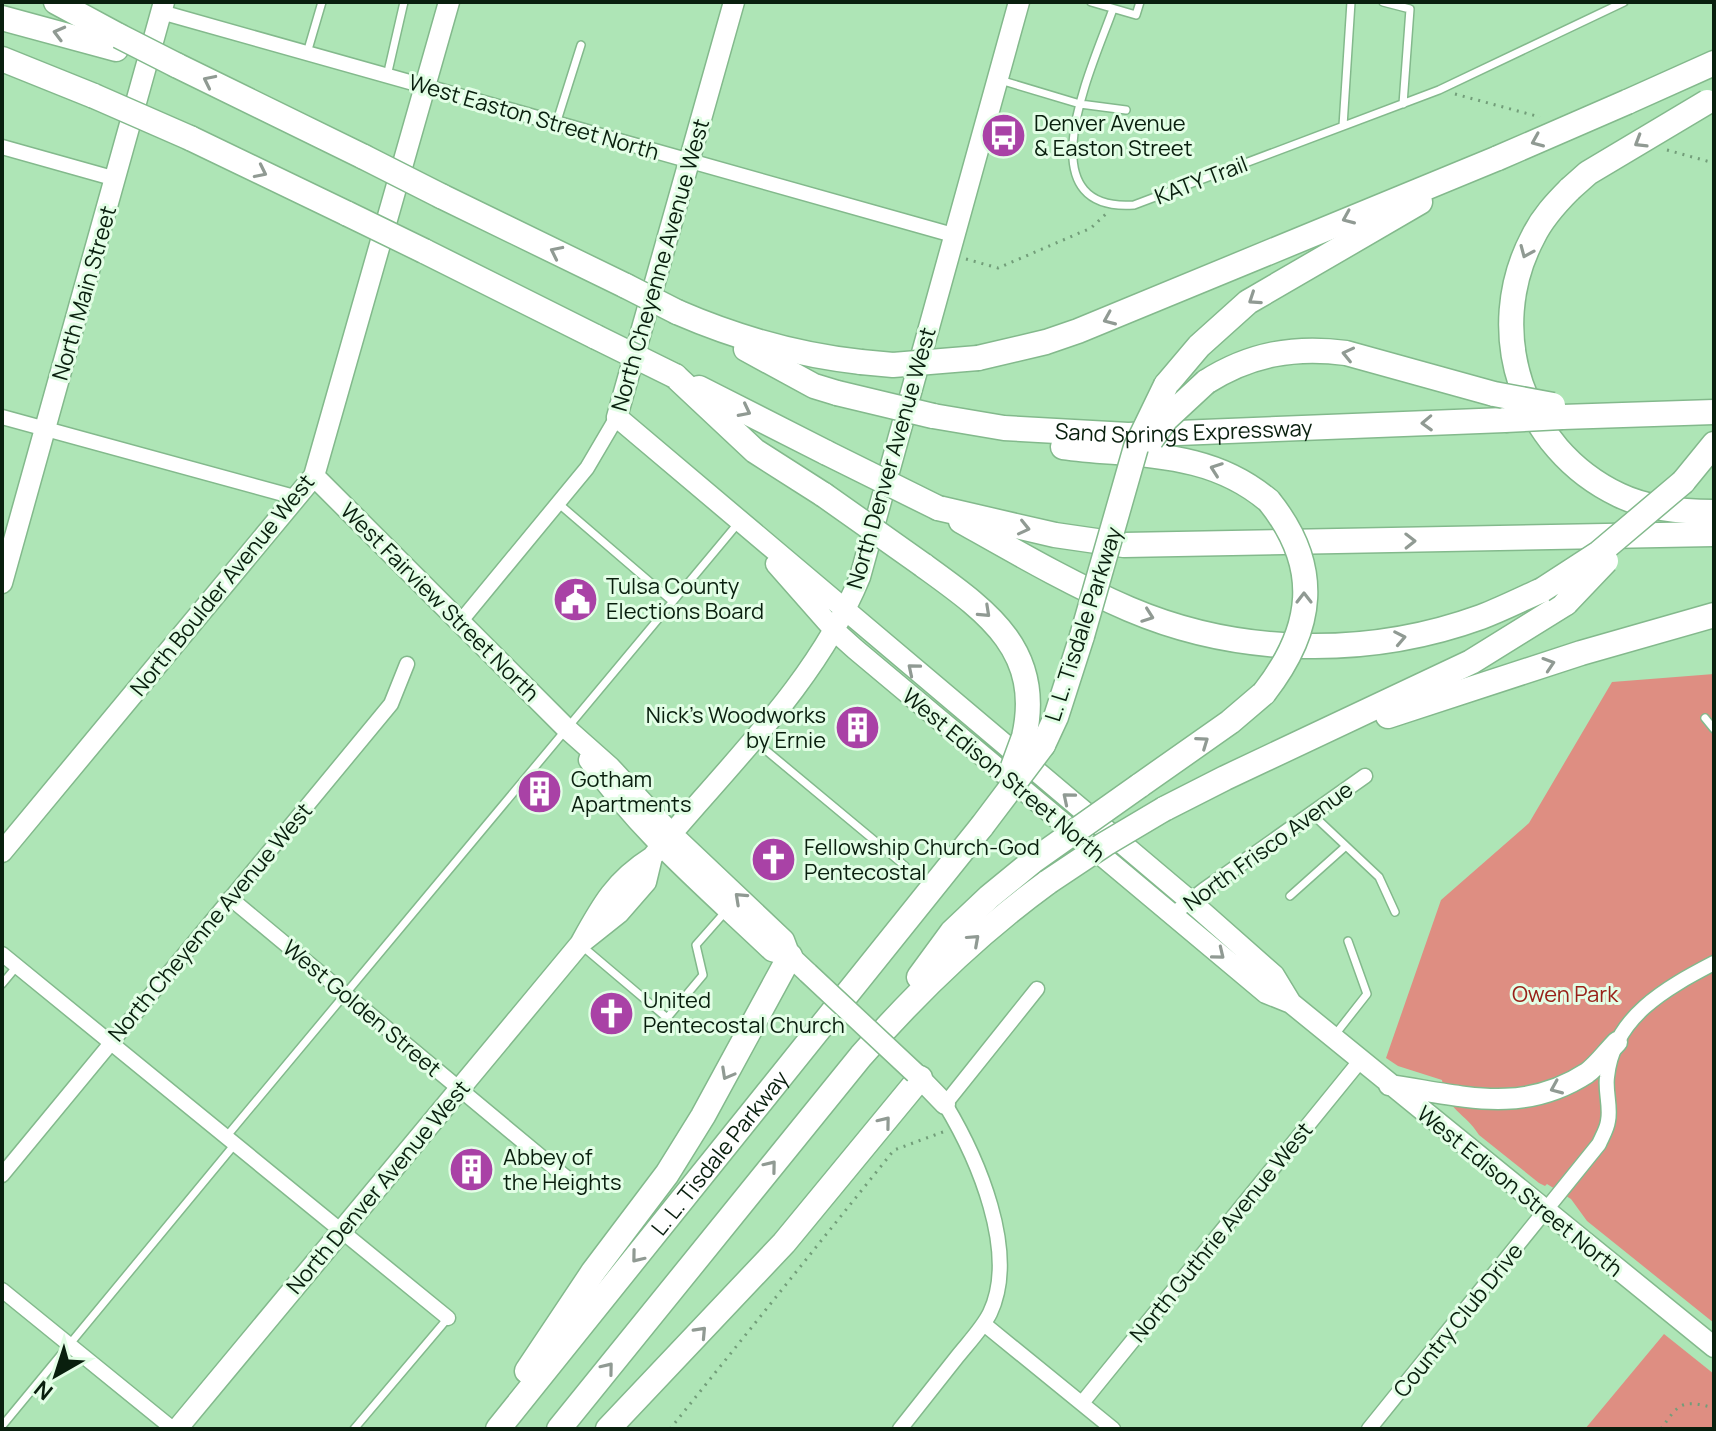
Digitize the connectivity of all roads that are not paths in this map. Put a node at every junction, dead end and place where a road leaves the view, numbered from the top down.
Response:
1 (56, 2) edge
2 (322, 2) edge
3 (404, 2) edge
4 (449, 2) edge
5 (734, 2) edge
6 (1019, 2) edge
7 (1091, 2) edge
8 (1140, 2) edge
9 (1351, 2) edge
10 (1383, 2) edge
11 (1624, 2) edge
12 (163, 7) edge
13 (1113, 9) junction
14 (2, 18) edge
15 (118, 42) junction
16 (581, 45) dead end
17 (307, 53) junction
18 (2, 59) edge
19 (1714, 63) edge
20 (2, 68) edge
21 (387, 76) junction
22 (997, 79) junction
23 (57, 80) junction
24 (425, 87) junction
25 (1711, 100) edge
26 (1080, 104) junction
27 (1403, 104) junction
28 (1126, 110) dead end
29 (556, 124) junction
30 (1343, 126) junction
31 (2, 147) edge
32 (1498, 158) junction
33 (690, 161) junction
34 (116, 179) junction
35 (953, 235) junction
36 (677, 312) junction
37 (675, 376) junction
38 (1558, 411) junction
39 (1714, 412) edge
40 (933, 416) junction
41 (2, 417) edge
42 (617, 417) junction
43 (46, 430) junction
44 (1714, 444) edge
45 (314, 476) junction
46 (1683, 482) junction
47 (1125, 492) junction
48 (298, 498) junction
49 (558, 504) junction
50 (938, 508) junction
51 (1714, 512) edge
52 (740, 521) junction
53 (1714, 534) edge
54 (2, 583) edge
55 (672, 601) junction
56 (846, 611) junction
57 (1714, 615) edge
58 (460, 622) junction
59 (835, 631) junction
60 (407, 664) dead end
61 (1705, 718) dead end
62 (566, 728) junction
63 (1714, 729) edge
64 (753, 739) junction
65 (1295, 746) junction
66 (1365, 776) dead end
67 (1313, 815) junction
68 (982, 826) junction
69 (662, 846) junction
70 (1346, 846) junction
71 (2, 852) edge
72 (905, 866) dead end
73 (1290, 896) dead end
74 (230, 898) junction
75 (1189, 900) junction
76 (727, 909) junction
77 (1395, 912) dead end
78 (1172, 915) junction
79 (1348, 941) dead end
80 (580, 944) junction
81 (2, 954) edge
82 (1714, 963) edge
83 (799, 964) junction
84 (17, 966) junction
85 (2, 984) edge
86 (1037, 989) dead end
87 (344, 994) junction
88 (1291, 1003) junction
89 (1332, 1038) junction
90 (110, 1042) junction
91 (1617, 1042) junction
92 (861, 1056) junction
93 (1360, 1061) junction
94 (918, 1075) junction
95 (1389, 1085) junction
96 (459, 1089) junction
97 (945, 1104) junction
98 (230, 1140) junction
99 (2, 1175) edge
100 (569, 1180) dead end
101 (1546, 1212) junction
102 (341, 1231) junction
103 (2, 1290) edge
104 (448, 1318) joint
105 (984, 1324) junction
106 (69, 1344) junction
107 (1714, 1347) edge
108 (1082, 1403) junction
109 (2, 1426) edge
110 (175, 1429) edge
111 (354, 1429) edge
112 (488, 1429) edge
113 (498, 1429) edge
114 (559, 1429) edge
115 (608, 1429) edge
116 (900, 1429) edge
117 (1113, 1429) edge
118 (1369, 1429) edge

1 - 15 highway
2 - 17 lane
3 - 21 lane
4 - 24 street, North Boulder Avenue West
5 - 33 street, North Cheyenne Avenue West
6 - 22 street, North Denver Avenue West
7 - 13 lane
8 - 13 lane
9 - 30 lane
10 - 27 lane
11 - 27 lane, KATY Trail
12 - 17 street, West Easton Street North
12 - 34 street, North Main Street
13 - 26 lane
15 -> 14 highway
36 -> 15 highway, bridge
16 - 29 lane
17 - 21 street, West Easton Street North
18 - 23 highway
19 -> 32 highway, bridge
20 - 23 highway
21 - 24 street, West Easton Street North
22 - 26 lane
22 - 35 street, North Denver Avenue West
23 -> 37 highway, bridge
24 - 29 street, West Easton Street North
24 - 45 street, North Boulder Avenue West
25 -> 51 highway, bridge
26 - 28 lane
26 - 30 lane, KATY Trail
27 - 30 lane, KATY Trail
29 - 33 street, West Easton Street North
31 - 34 street
32 -> 36 highway, bridge
32 -> 47 highway, bridge
33 - 35 street, West Easton Street North
33 - 42 street, North Cheyenne Avenue West
34 - 43 street, North Main Street
35 - 56 street, North Denver Avenue West
36 - 40 highway, Sand Springs Expressway, bridge
37 -> 50 highway, bridge
37 -> 68 highway, bridge
38 - 39 highway, Sand Springs Expressway
38 -> 40 highway, Sand Springs Expressway, bridge
38 -> 47 highway, bridge
92 -> 40 highway, bridge
41 - 43 street
42 - 49 street, North Cheyenne Avenue West
42 - 52 street, West Edison Street North
43 - 48 street
43 - 54 street, North Main Street
44 - 46 highway
45 - 48 street, North Boulder Avenue West
45 - 58 street, West Fairview Street North
50 -> 46 highway, bridge
46 - 65 highway, bridge
47 - 68 highway, L. L. Tisdale Parkway, bridge
48 - 71 street, North Boulder Avenue West
49 - 55 lane
49 - 58 street, North Cheyenne Avenue West
50 -> 53 highway
52 - 55 lane
52 - 56 street, West Edison Street North
52 - 59 street, West Edison Street North
55 - 62 lane
56 - 59 street, North Denver Avenue West
75 -> 56 street, West Edison Street North
65 -> 57 highway
58 - 62 street, West Fairview Street North
59 - 64 street, North Denver Avenue West
59 - 78 street, West Edison Street North
60 - 74 street, North Cheyenne Avenue West
61 - 63 lane
62 - 69 street, West Fairview Street North
62 - 87 lane
64 - 69 street, North Denver Avenue West
64 - 72 lane
92 -> 65 highway, bridge
66 - 67 street, North Frisco Avenue
67 - 70 lane
67 - 75 street, North Frisco Avenue
68 -> 113 highway, L. L. Tisdale Parkway
69 - 76 street, West Fairview Street North
69 - 80 street, North Denver Avenue West
83 -> 69 street, West Fairview Street North
70 - 73 lane
70 - 77 lane
74 - 87 street, West Golden Street
74 - 90 street, North Cheyenne Avenue West
75 - 78 street, North Frisco Avenue
75 - 88 street, West Edison Street North
76 - 80 lane
76 - 83 street, West Fairview Street North
78 -> 88 street, West Edison Street North
79 - 89 lane
80 - 96 street, North Denver Avenue West
81 - 84 street
82 - 91 street
83 - 94 street, West Fairview Street North, bridge
83 -> 112 highway
84 - 85 lane
84 - 90 street
86 - 97 street
87 - 96 street, West Golden Street
87 - 98 lane
88 - 89 street, West Edison Street North
89 - 93 street, West Edison Street North
90 - 98 street
90 - 99 street, North Cheyenne Avenue West
91 -> 95 street
91 - 101 street, Country Club Drive
114 -> 92 highway
93 - 95 street, West Edison Street North
93 - 108 street, North Guthrie Avenue West
94 - 97 street, West Fairview Street North
115 -> 94 highway
95 - 101 street, West Edison Street North
96 - 100 street, West Golden Street
96 - 102 street, North Denver Avenue West
97 - 105 street, West Fairview Street North
98 - 102 street
98 - 106 lane
101 - 107 street, West Edison Street North
101 - 118 street, Country Club Drive
102 - 104 street
102 - 110 street, North Denver Avenue West
103 - 106 street
104 - 111 lane
105 - 108 street
105 - 116 street, West Fairview Street North
106 - 109 lane
106 - 110 street
108 - 117 street

